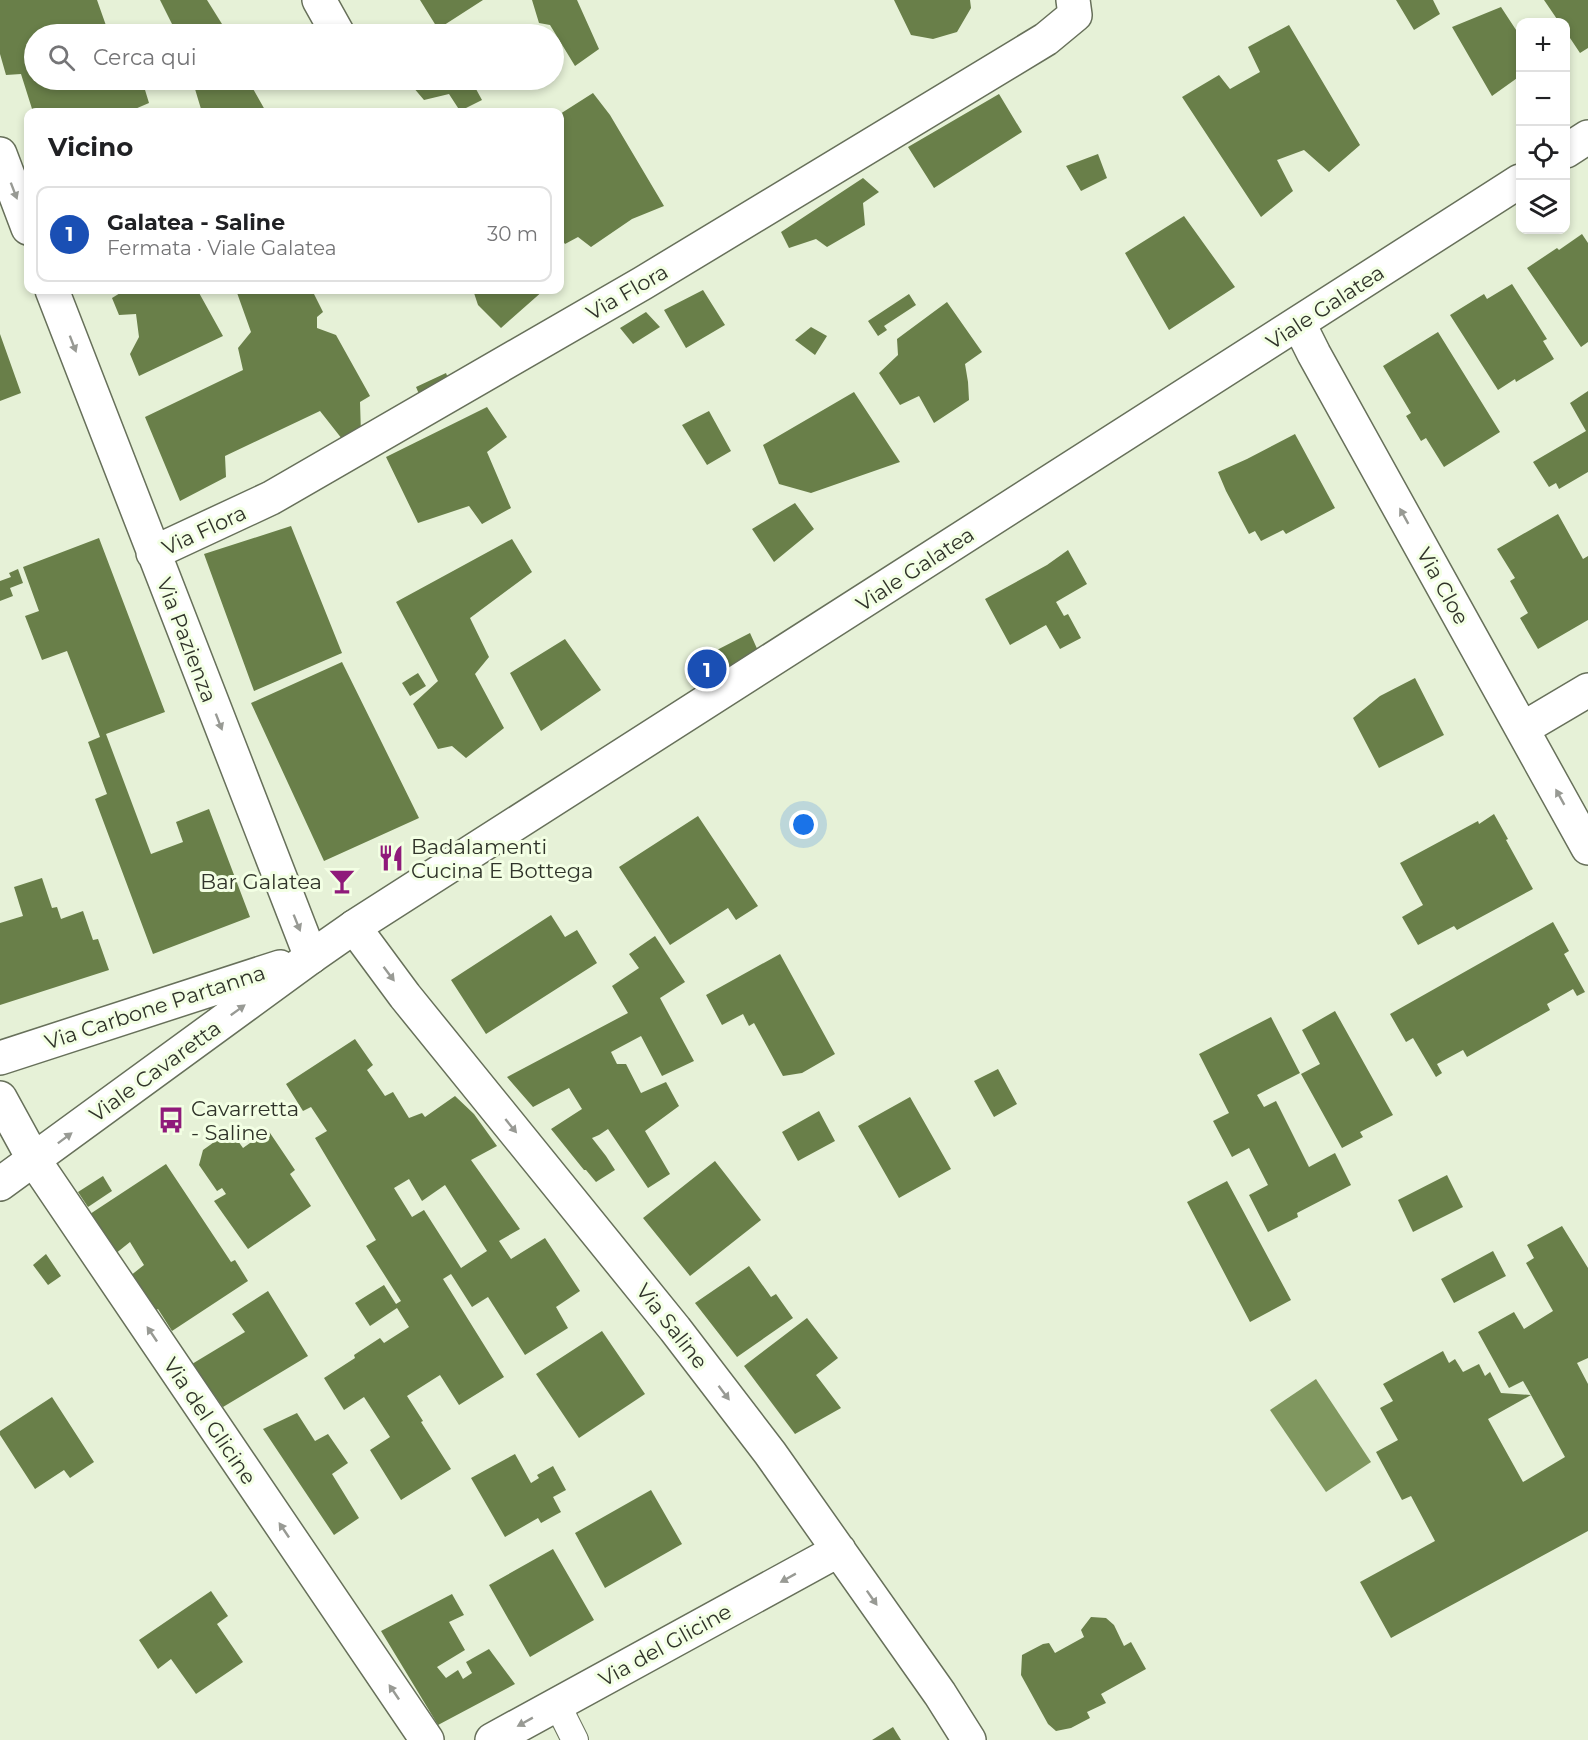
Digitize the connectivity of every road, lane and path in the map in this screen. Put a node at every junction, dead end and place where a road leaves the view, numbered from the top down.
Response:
1 (319, 0) edge
2 (1073, 0) edge
3 (332, 24) edge
4 (1588, 137) edge
5 (1570, 149) edge
6 (0, 154) edge
7 (1516, 184) edge
8 (24, 217) edge
9 (54, 294) edge
10 (1299, 324) junction
11 (153, 553) junction
12 (1588, 690) edge
13 (1522, 729) junction
14 (1588, 848) edge
15 (354, 927) junction
16 (311, 957) junction
17 (0, 1058) edge
18 (0, 1098) edge
19 (34, 1161) junction
20 (0, 1184) edge
21 (839, 1550) junction
22 (557, 1704) junction
23 (427, 1740) edge
24 (492, 1740) edge
25 (575, 1740) edge
26 (969, 1740) edge

1 - 3 street
2 - 11 street, Via Flora
4 - 5 street
6 -> 8 street
7 - 10 street, Viale Galatea
9 -> 11 street, Via Pazienza
13 -> 10 street, Via Cloe
10 - 15 street, Viale Galatea
11 -> 16 street, Via Pazienza
12 - 13 street
14 -> 13 street, Via Cloe
15 - 16 street, Viale Galatea
15 -> 21 street, Via Saline
16 - 17 street, Via Carbone Partanna
19 -> 16 street, Viale Cavaretta
18 - 19 street, Via del Glicine
19 - 20 street, Viale Cavaretta
23 -> 19 street, Via del Glicine
21 -> 22 street, Via del Glicine
21 -> 26 street, Via Saline
22 -> 24 street, Via del Glicine
22 - 25 lane

